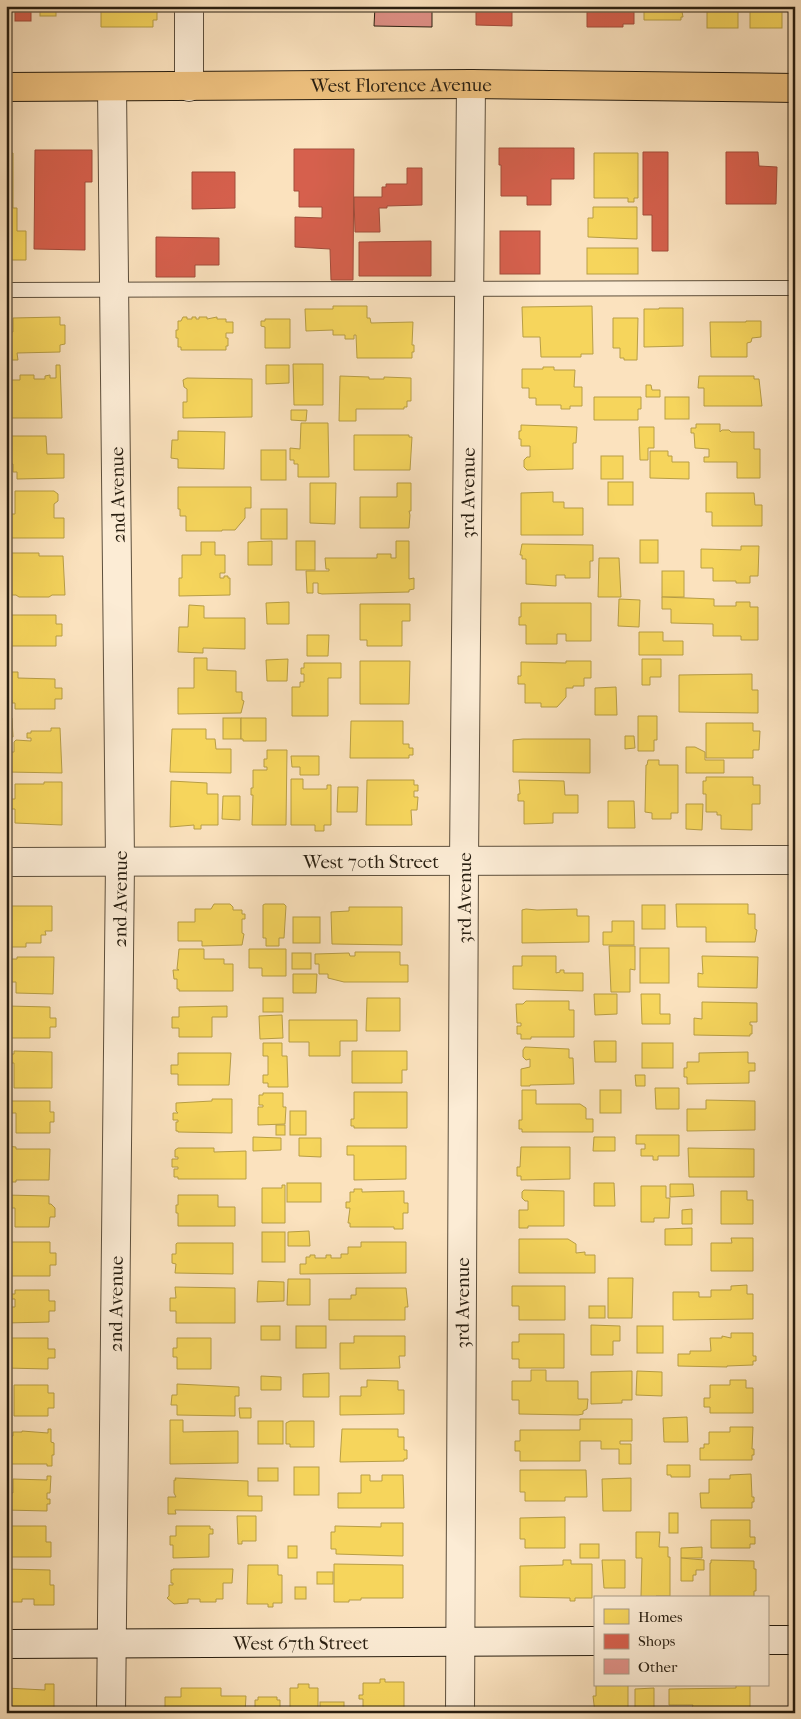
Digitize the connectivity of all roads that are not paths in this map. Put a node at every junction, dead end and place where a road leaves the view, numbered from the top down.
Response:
1 (190, 6) edge
2 (471, 84) junction
3 (6, 87) edge
4 (112, 87) junction
5 (190, 87) junction
6 (795, 88) edge
7 (470, 288) junction
8 (795, 288) edge
9 (114, 289) junction
10 (6, 290) edge
11 (795, 860) edge
12 (464, 861) junction
13 (6, 862) edge
14 (120, 862) junction
15 (768, 1640) edge
16 (795, 1640) edge
17 (594, 1641) edge
18 (461, 1642) junction
19 (111, 1643) junction
20 (6, 1644) edge
21 (110, 1713) edge
22 (460, 1713) edge

1 - 5 street
2 - 5 main road, West Florence Avenue
2 - 6 main road, West Florence Avenue
2 - 7 street, 3rd Avenue
3 - 4 main road, West Florence Avenue
4 - 5 main road, West Florence Avenue
4 - 9 street, 2nd Avenue
7 - 8 lane
7 - 9 lane
7 - 12 street, 3rd Avenue
9 - 10 lane
9 - 14 street, 2nd Avenue
11 - 12 street, West 70th Street
12 - 14 street, West 70th Street
12 - 18 street, 3rd Avenue
13 - 14 street, West 70th Street
14 - 19 street, 2nd Avenue
15 - 16 street
17 - 18 street, West 67th Street
18 - 19 street, West 67th Street
18 - 22 street, 3rd Avenue
19 - 20 street, West 67th Street
19 - 21 street, 2nd Avenue

